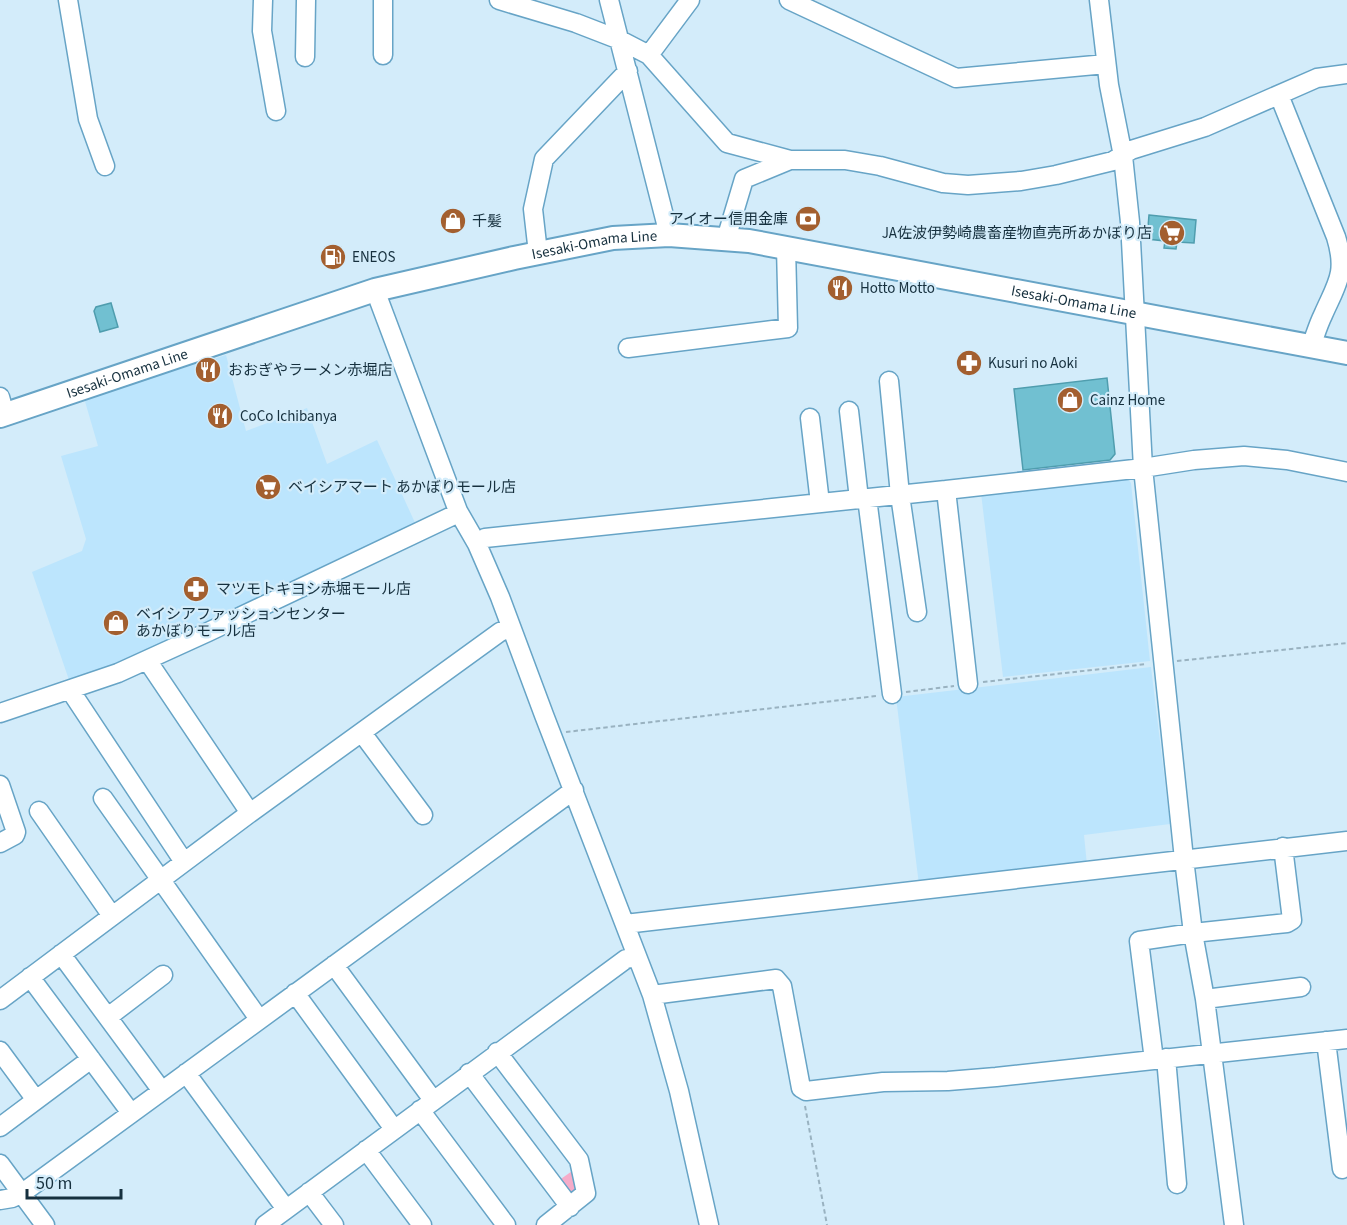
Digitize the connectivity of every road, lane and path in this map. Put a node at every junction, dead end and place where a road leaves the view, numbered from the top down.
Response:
1 (68, 0) edge
2 (263, 0) edge
3 (306, 0) edge
4 (383, 0) edge
5 (499, 0) edge
6 (609, 0) edge
7 (690, 0) edge
8 (789, 0) edge
9 (1099, 0) edge
10 (620, 40) junction
11 (383, 55) dead end
12 (649, 55) junction
13 (305, 57) dead end
14 (1106, 64) junction
15 (628, 71) junction
16 (1347, 74) edge
17 (1280, 94) junction
18 (276, 111) dead end
19 (1123, 156) junction
20 (790, 160) junction
21 (105, 166) dead end
22 (669, 235) junction
23 (726, 239) junction
24 (786, 248) junction
25 (538, 253) junction
26 (375, 290) junction
27 (1339, 298) edge
28 (1136, 314) junction
29 (1311, 346) junction
30 (628, 348) dead end
31 (1347, 352) edge
32 (889, 381) dead end
33 (2, 409) edge
34 (849, 411) dead end
35 (810, 418) dead end
36 (1143, 468) junction
37 (1347, 472) edge
38 (946, 490) junction
39 (900, 495) junction
40 (863, 499) junction
41 (820, 503) junction
42 (458, 510) junction
43 (477, 544) junction
44 (917, 612) dead end
45 (511, 627) junction
46 (1347, 643) edge
47 (147, 660) junction
48 (1163, 662) junction
49 (968, 684) junction
50 (70, 690) junction
51 (892, 694) junction
52 (0, 713) edge
53 (362, 733) junction
54 (551, 733) junction
55 (0, 784) edge
56 (574, 790) junction
57 (103, 798) dead end
58 (39, 811) dead end
59 (250, 813) junction
60 (423, 814) dead end
61 (1347, 841) edge
62 (0, 843) edge
63 (1283, 848) junction
64 (1184, 858) junction
65 (184, 862) junction
66 (160, 880) junction
67 (112, 916) junction
68 (625, 924) junction
69 (1193, 933) junction
70 (61, 954) junction
71 (637, 957) junction
72 (334, 965) junction
73 (163, 975) dead end
74 (30, 977) junction
75 (1301, 987) dead end
76 (295, 993) junction
77 (652, 995) junction
78 (1205, 999) junction
79 (0, 1000) edge
80 (108, 1017) junction
81 (259, 1019) junction
82 (1347, 1039) edge
83 (1326, 1041) junction
84 (0, 1051) edge
85 (497, 1052) junction
86 (1211, 1054) junction
87 (91, 1059) junction
88 (1160, 1059) junction
89 (186, 1073) junction
90 (469, 1073) junction
91 (801, 1088) junction
92 (162, 1090) junction
93 (36, 1100) junction
94 (426, 1105) junction
95 (131, 1113) junction
96 (0, 1127) edge
97 (394, 1129) junction
98 (366, 1150) junction
99 (0, 1164) edge
100 (1342, 1169) dead end
101 (1177, 1184) dead end
102 (309, 1192) junction
103 (21, 1194) junction
104 (0, 1200) edge
105 (570, 1207) junction
106 (286, 1209) junction
107 (267, 1224) edge
108 (45, 1225) edge
109 (334, 1225) edge
110 (422, 1225) edge
111 (506, 1225) edge
112 (546, 1225) edge
113 (709, 1225) edge
114 (827, 1225) edge
115 (1234, 1225) edge

1 - 21 street
2 - 18 street
3 - 13 street
4 - 11 street
5 - 10 street
6 - 10 street
7 - 12 street
8 - 14 street
9 - 14 street
10 - 12 street
10 - 15 street
12 - 20 street
14 - 19 street
15 - 22 street
15 - 25 street
16 - 17 street
17 - 19 street
17 - 27 street
19 - 20 street
19 - 28 street
20 - 23 street
22 - 23 main road, Isesaki-Omama Line
22 - 25 main road, Isesaki-Omama Line
23 - 24 main road, Isesaki-Omama Line
24 - 28 main road, Isesaki-Omama Line
24 - 30 street
25 - 26 main road, Isesaki-Omama Line
26 - 33 main road, Isesaki-Omama Line
26 - 42 street
27 - 29 street
28 - 29 main road, Isesaki-Omama Line
28 - 36 street
29 - 31 main road, Isesaki-Omama Line
32 - 39 street
34 - 40 street
35 - 41 street
36 - 37 street
36 - 38 street
36 - 48 street
38 - 39 street
38 - 49 street
39 - 40 street
39 - 44 street
40 - 41 street
40 - 51 street
41 - 43 street
42 - 43 street
42 - 47 street
43 - 45 street
45 - 53 street
45 - 54 street
46 - 48 path
47 - 50 street
47 - 59 street
48 - 49 path
48 - 64 street
49 - 51 path
50 - 52 street
50 - 65 street
51 - 54 path
53 - 59 street
53 - 60 street
54 - 56 street
55 - 62 street
56 - 68 street
56 - 72 street
57 - 66 street
58 - 67 street
59 - 65 street
61 - 63 street
63 - 64 street
63 - 69 street
64 - 68 street
64 - 69 street
65 - 66 street
66 - 67 street
66 - 81 street
67 - 70 street
68 - 71 street
69 - 78 street
69 - 88 street
70 - 74 street
70 - 80 street
71 - 77 street
71 - 85 street
72 - 76 street
72 - 94 street
73 - 80 street
74 - 79 street
74 - 87 street
75 - 78 street
76 - 81 street
76 - 97 street
77 - 91 street
77 - 113 street
78 - 86 street
80 - 92 street
81 - 89 street
82 - 83 street
83 - 86 street
83 - 100 street
84 - 93 street
85 - 90 street
85 - 105 street
86 - 88 street
86 - 115 street
87 - 93 street
87 - 95 street
88 - 91 street
88 - 101 street
89 - 92 street
89 - 106 street
90 - 94 street
90 - 105 street
91 - 114 path
92 - 95 street
93 - 96 street
94 - 97 street
94 - 111 street
95 - 103 street
97 - 98 street
98 - 102 street
98 - 110 street
99 - 103 street
102 - 106 street
102 - 109 street
103 - 104 street
103 - 108 street
105 - 112 street
106 - 107 street

